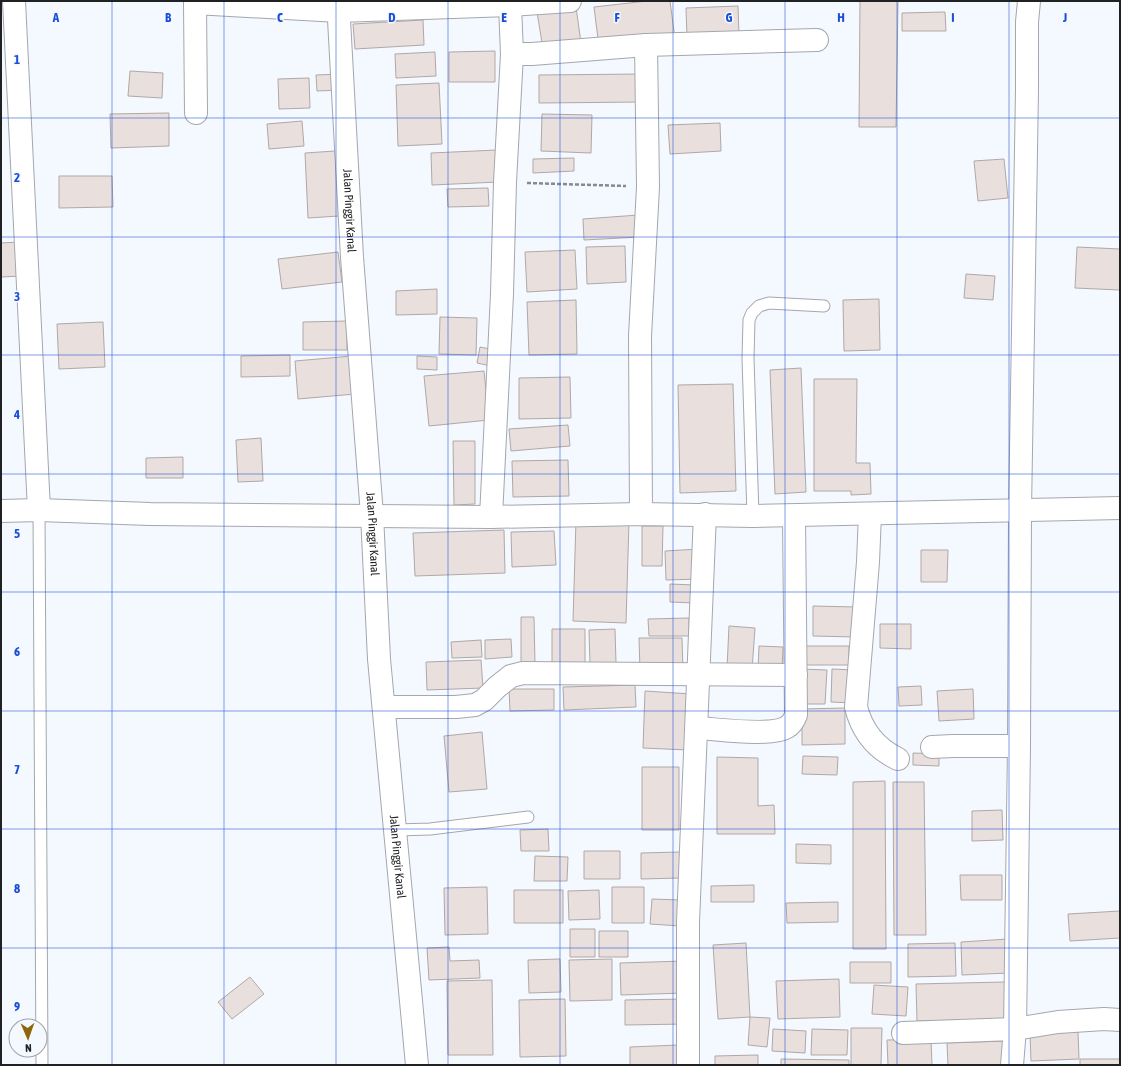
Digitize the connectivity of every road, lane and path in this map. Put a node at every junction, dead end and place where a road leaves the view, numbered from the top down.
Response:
1 (14, 1) edge
2 (570, 1) edge
3 (1029, 1) edge
4 (510, 5) junction
5 (339, 6) edge
6 (817, 40) dead end
7 (646, 45) junction
8 (512, 54) junction
9 (196, 114) dead end
10 (505, 182) junction
11 (648, 187) junction
12 (824, 306) dead end
13 (1120, 508) edge
14 (39, 510) junction
15 (1, 511) edge
16 (1020, 511) junction
17 (641, 514) junction
18 (706, 514) junction
19 (870, 514) junction
20 (372, 515) junction
21 (753, 516) junction
22 (794, 516) junction
23 (490, 517) junction
24 (699, 673) junction
25 (796, 675) junction
26 (384, 707) junction
27 (697, 728) junction
28 (1019, 746) junction
29 (932, 747) dead end
30 (898, 759) dead end
31 (528, 817) dead end
32 (396, 830) junction
33 (1120, 1020) edge
34 (1015, 1029) junction
35 (903, 1033) dead end
36 (42, 1065) edge
37 (417, 1065) edge
38 (688, 1065) edge
39 (1012, 1065) edge

1 - 14 street
2 - 4 street
3 - 16 street
4 - 5 street
4 - 8 street
5 - 9 street
5 - 20 street, Jalan Pinggir Kanal
6 - 7 street
7 - 8 street
7 - 11 street
8 - 10 street
10 - 11 path
10 - 23 street
11 - 17 street
12 - 21 lane
13 - 16 street
14 - 15 street
14 - 20 street
14 - 36 lane
16 - 19 street
16 - 28 street
17 - 18 street
17 - 23 street
18 - 21 street
18 - 24 street
19 - 22 street
19 - 30 street
20 - 23 street
20 - 26 street, Jalan Pinggir Kanal
21 - 22 street
22 - 25 street
24 - 25 street
24 - 26 street
24 - 27 street
25 - 27 street
26 - 32 street, Jalan Pinggir Kanal
27 - 38 street
28 - 29 street
28 - 34 street
31 - 32 lane
32 - 37 street, Jalan Pinggir Kanal
33 - 34 street
34 - 35 street
34 - 39 street

